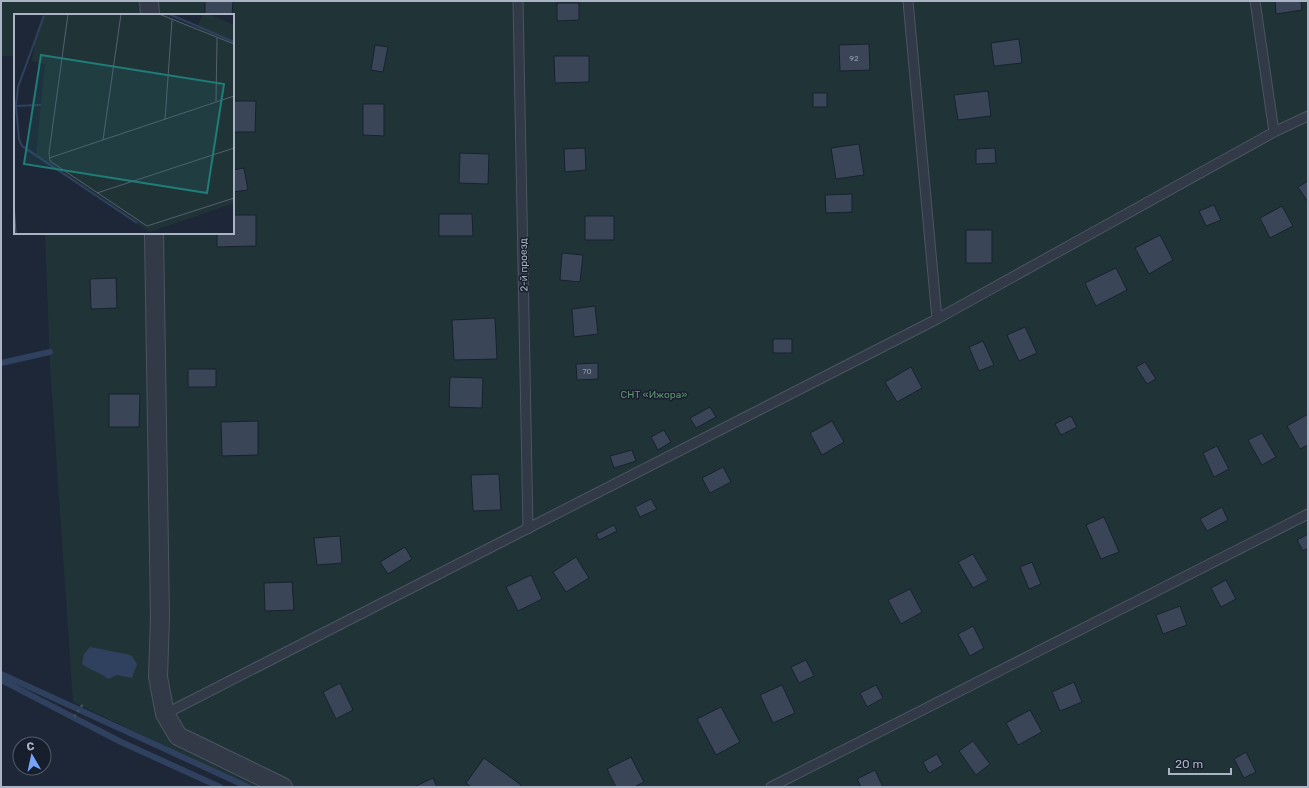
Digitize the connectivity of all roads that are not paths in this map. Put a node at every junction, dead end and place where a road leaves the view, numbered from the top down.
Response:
1 (149, 1) edge
2 (518, 1) edge
3 (908, 1) edge
4 (1255, 1) edge
5 (150, 14) edge
6 (1308, 116) edge
7 (1274, 132) junction
8 (154, 234) edge
9 (937, 319) junction
10 (1308, 514) edge
11 (528, 529) junction
12 (165, 714) junction
13 (283, 787) edge
14 (771, 787) edge

1 - 5 street
2 - 11 lane, 2-й проезд
3 - 9 lane
4 - 7 lane
6 - 7 lane
7 - 9 lane
8 - 12 street
9 - 11 lane
10 - 14 lane
11 - 12 lane
12 - 13 street

